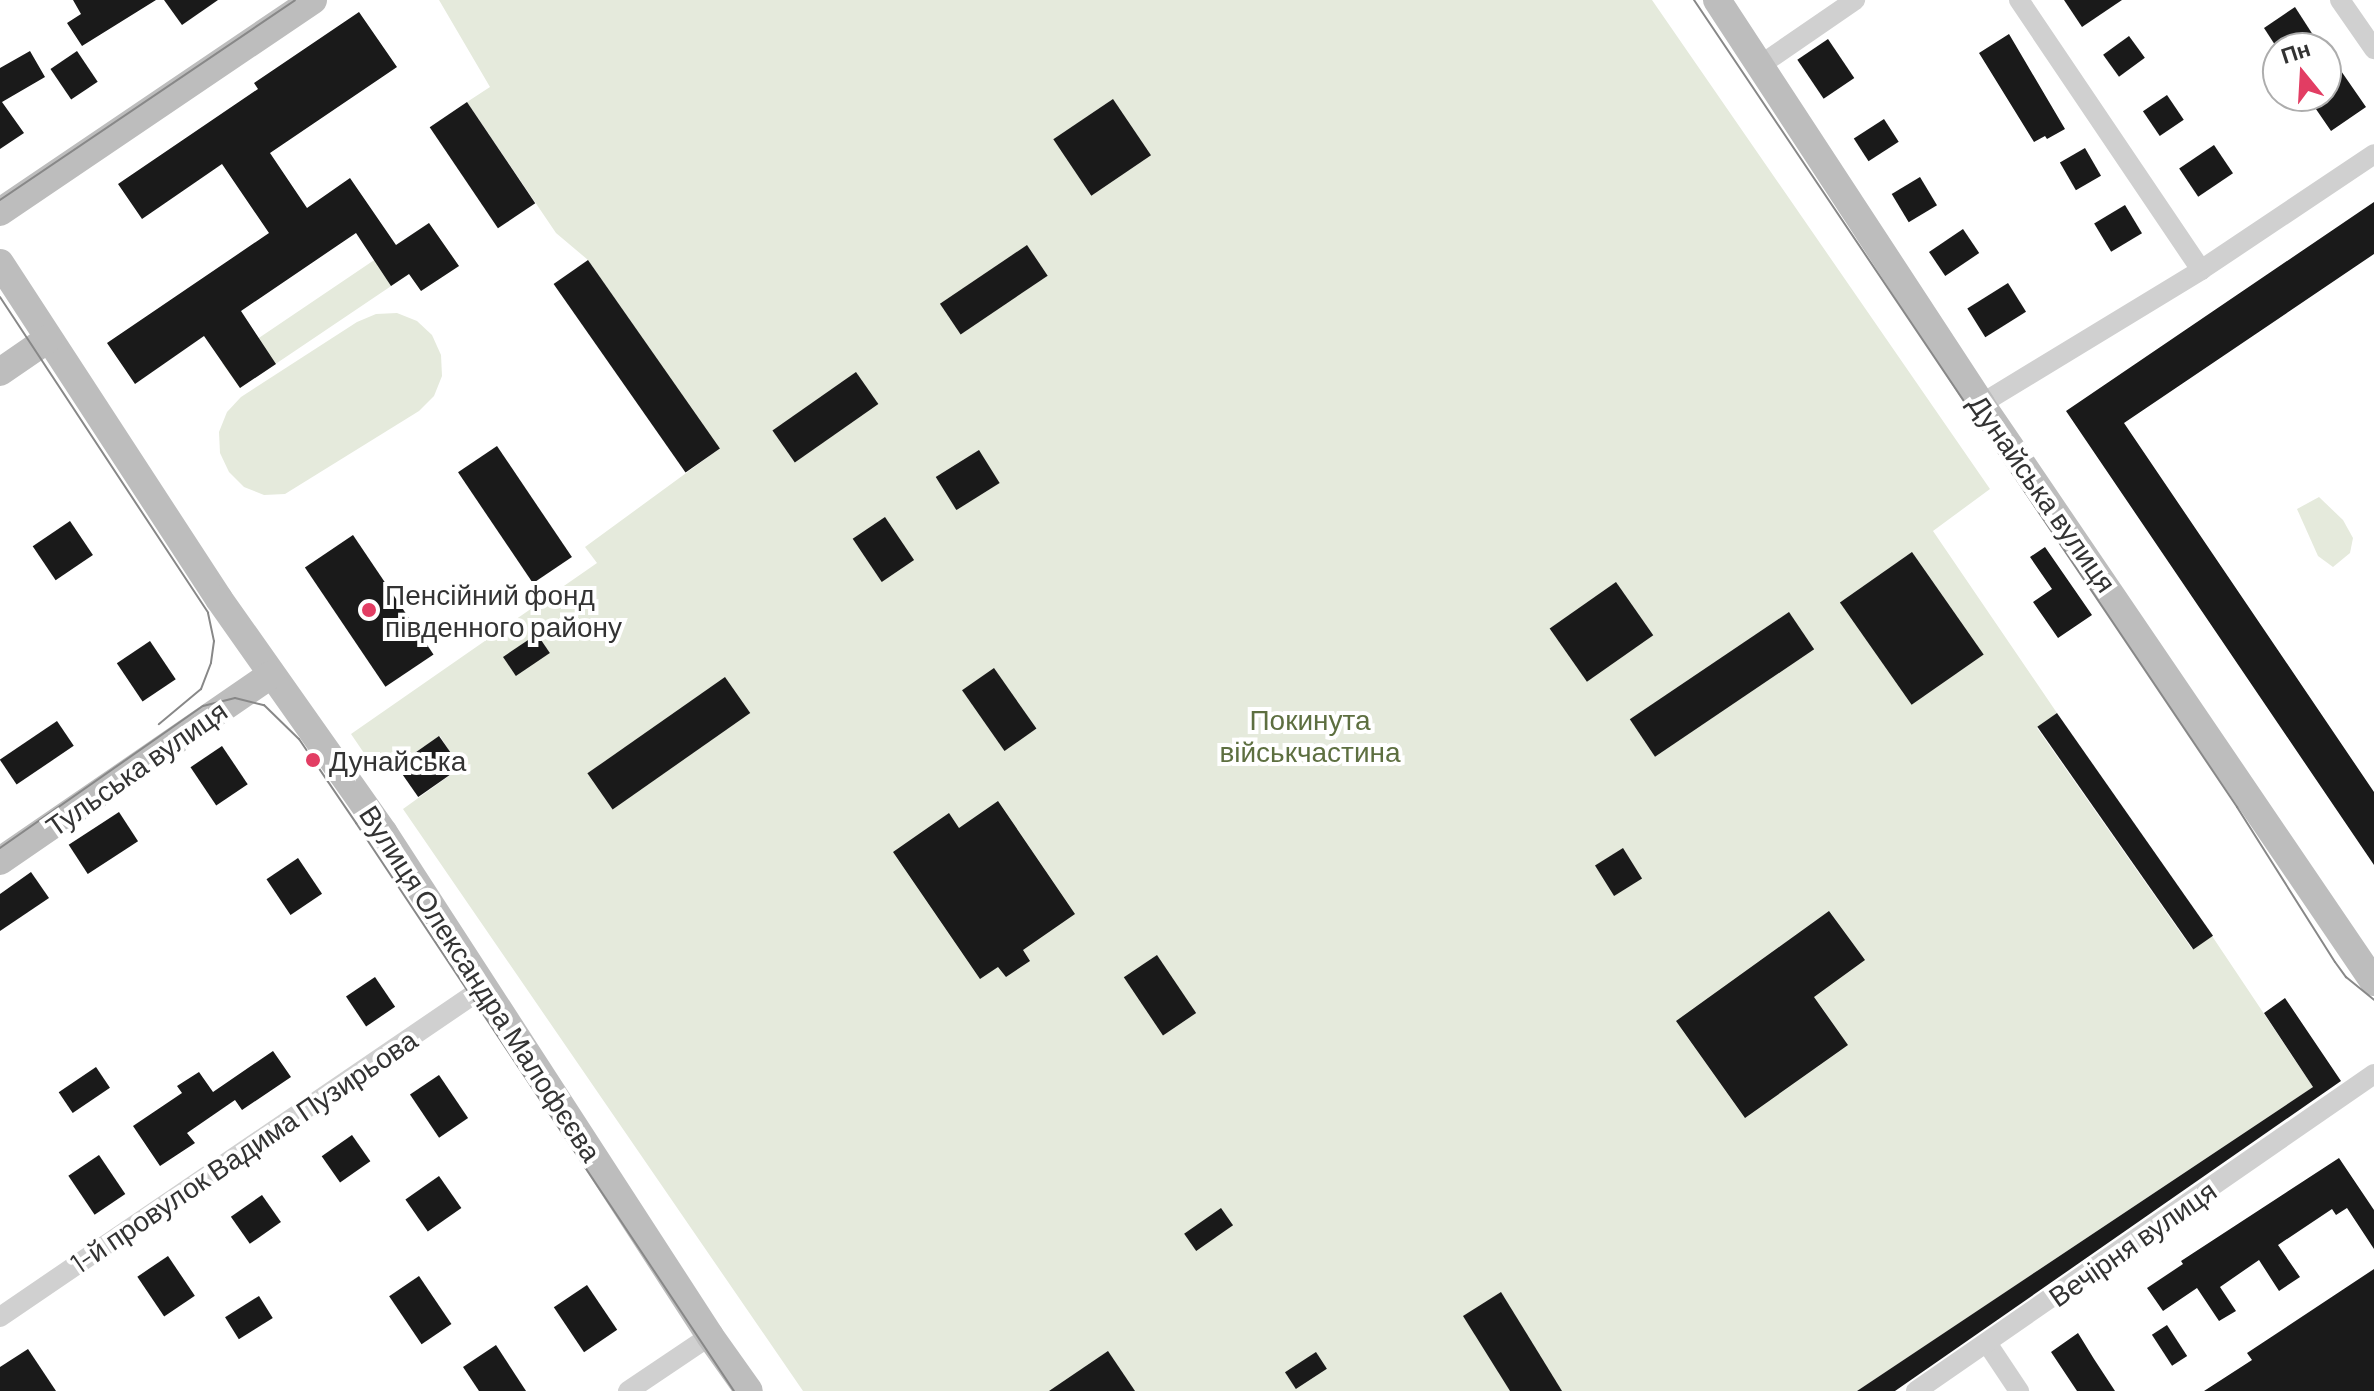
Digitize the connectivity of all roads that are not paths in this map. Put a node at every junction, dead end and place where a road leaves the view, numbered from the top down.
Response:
1 (313, 0) edge
2 (1717, 0) edge
3 (1855, 0) edge
4 (2019, 0) edge
5 (2340, 0) edge
6 (2374, 49) edge
7 (1762, 64) junction
8 (2374, 154) edge
9 (0, 212) edge
10 (0, 263) edge
11 (2201, 270) junction
12 (48, 339) junction
13 (0, 372) edge
14 (1981, 404) junction
15 (271, 675) junction
16 (0, 861) edge
17 (2374, 982) edge
18 (486, 986) junction
19 (2374, 1074) edge
20 (0, 1317) edge
21 (710, 1336) junction
22 (1987, 1343) junction
23 (628, 1391) edge
24 (749, 1391) edge
25 (1916, 1391) edge
26 (2019, 1391) edge

1 - 9 street
2 - 7 street, Дунайська вулиця
3 - 7 street
4 - 11 street
5 - 6 street
7 - 14 street, Дунайська вулиця
8 - 11 street
10 - 12 street
11 - 14 street
12 - 13 street
12 - 15 street, Вулиця Олександра Малофєєва
14 - 17 street, Дунайська вулиця
15 - 16 street, Тульська вулиця
15 - 18 street, Вулиця Олександра Малофєєва
18 - 20 street, 1-й провулок Вадима Пузирьова
18 - 21 street, Вулиця Олександра Малофєєва
19 - 22 street, Вечірня вулиця
21 - 23 street
21 - 24 street, Вулиця Олександра Малофєєва
22 - 25 street, Вечірня вулиця
22 - 26 street

